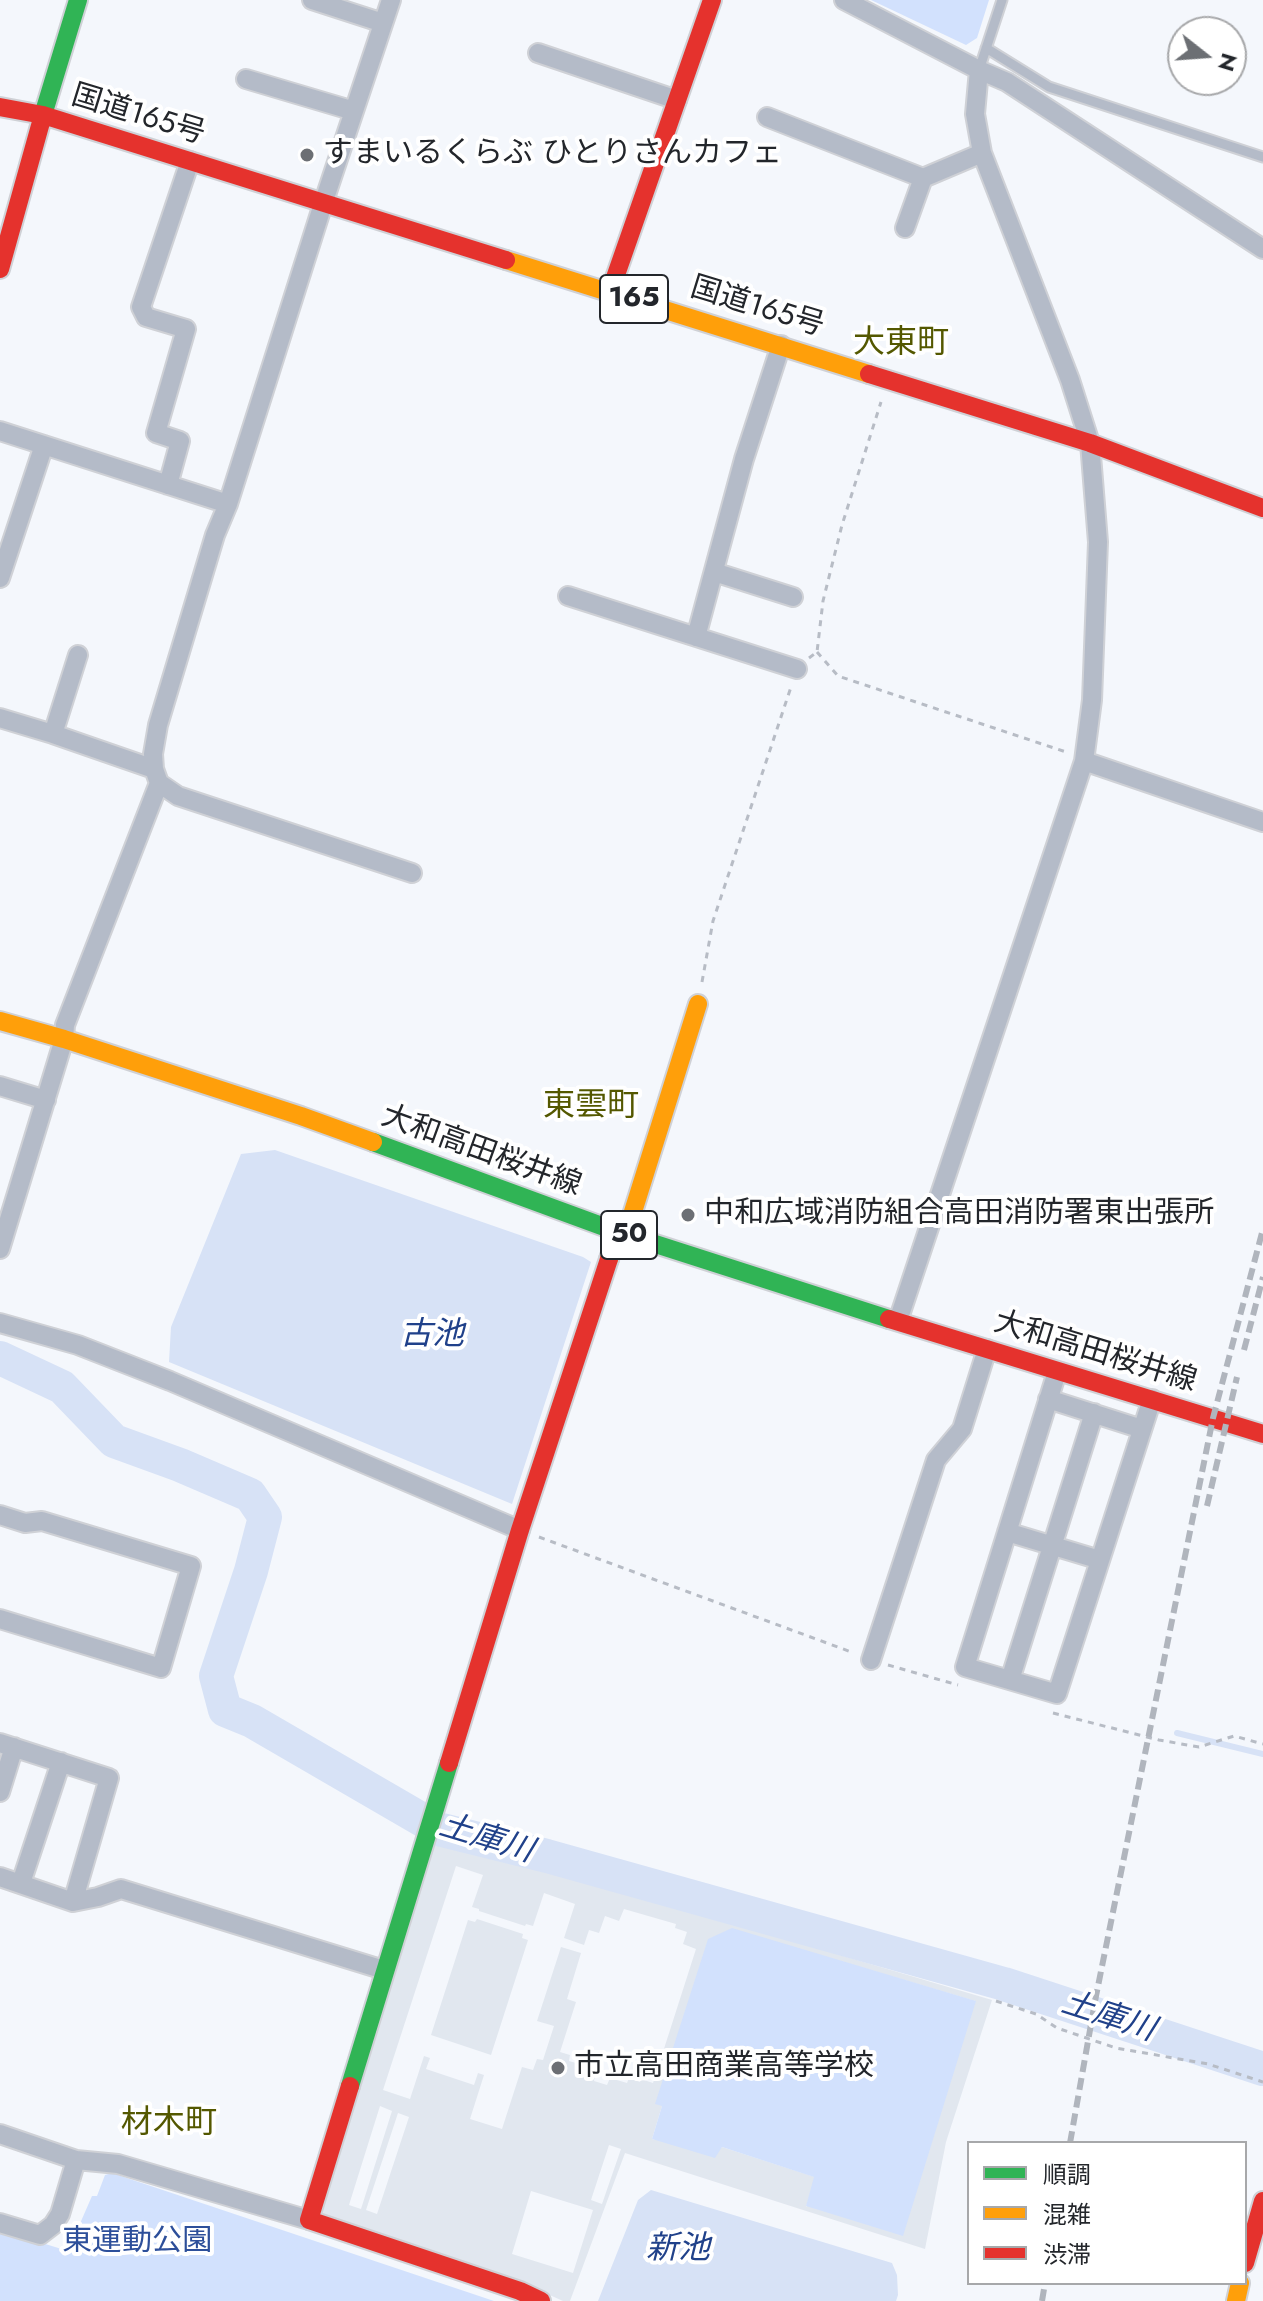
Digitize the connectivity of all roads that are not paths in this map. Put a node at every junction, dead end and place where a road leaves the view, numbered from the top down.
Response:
1 (78, 0) edge
2 (312, 0) edge
3 (391, 0) edge
4 (712, 0) edge
5 (844, 0) edge
6 (1002, 0) edge
7 (383, 23) junction
8 (986, 48) junction
9 (538, 53) dead end
10 (979, 70) junction
11 (246, 79) dead end
12 (677, 100) junction
13 (0, 107) edge
14 (354, 111) junction
15 (43, 115) junction
16 (767, 117) dead end
17 (982, 153) junction
18 (1263, 157) edge
19 (190, 161) junction
20 (923, 178) junction
21 (323, 204) junction
22 (905, 228) dead end
23 (1263, 249) edge
24 (0, 269) edge
25 (610, 292) junction
26 (781, 345) junction
27 (0, 431) edge
28 (1090, 443) junction
29 (44, 445) junction
30 (168, 485) junction
31 (228, 504) junction
32 (1263, 508) edge
33 (714, 572) junction
34 (0, 578) edge
35 (568, 596) dead end
36 (793, 597) dead end
37 (696, 637) junction
38 (78, 655) dead end
39 (797, 669) road end
40 (0, 718) edge
41 (53, 734) junction
42 (1084, 761) junction
43 (156, 776) junction
44 (1263, 822) edge
45 (412, 873) dead end
46 (698, 1004) road end
47 (0, 1021) edge
48 (64, 1039) junction
49 (0, 1086) edge
50 (46, 1100) junction
51 (618, 1232) junction
52 (0, 1249) edge
53 (898, 1321) junction
54 (0, 1323) edge
55 (987, 1349) junction
56 (1057, 1372) junction
57 (1048, 1399) junction
58 (1152, 1399) junction
59 (1094, 1413) junction
60 (1142, 1429) junction
61 (1263, 1434) edge
62 (0, 1515) edge
63 (520, 1530) junction
64 (1007, 1532) junction
65 (1052, 1546) junction
66 (1100, 1560) junction
67 (0, 1619) edge
68 (871, 1660) road end
69 (1010, 1680) junction
70 (7, 1745) edge
71 (61, 1762) junction
72 (0, 1792) edge
73 (0, 1877) edge
74 (21, 1883) junction
75 (73, 1902) junction
76 (384, 1970) junction
77 (0, 2134) edge
78 (76, 2160) junction
79 (1263, 2201) edge
80 (309, 2220) junction
81 (0, 2223) edge
82 (1247, 2256) edge
83 (541, 2301) edge

1 - 15 main road
2 - 7 street
3 - 7 street
4 - 12 main road
5 - 10 street
6 - 8 lane
7 - 14 street
8 - 10 lane
8 - 18 lane
9 - 12 street
10 - 17 street
10 - 23 street
11 - 14 street
12 - 25 main road
13 - 15 main road, 国道165号 / 165
14 - 21 street
15 - 19 main road, 国道165号 / 165
15 - 24 main road
16 - 20 street
17 - 20 street
17 - 28 street
19 - 21 main road, 国道165号 / 165
19 - 30 street
20 - 22 street
21 - 25 main road, 国道165号 / 165
21 - 31 street
25 - 26 main road, 国道165号 / 165
26 - 28 main road, 国道165号 / 165
26 - 33 street
27 - 29 street
28 - 32 main road, 国道165号 / 165
28 - 42 street
29 - 30 street
29 - 34 street
30 - 31 street
31 - 43 street
33 - 36 street
33 - 37 street
35 - 37 street
37 - 39 street
38 - 41 street
40 - 41 street
41 - 43 street
42 - 44 street
42 - 53 street
43 - 45 street
43 - 48 street
46 - 51 main road
47 - 48 main road, 大和高田桜井線 / 50
48 - 50 street
48 - 51 main road, 大和高田桜井線 / 50
49 - 50 street
50 - 52 street
51 - 53 main road, 大和高田桜井線 / 50
51 - 63 main road
53 - 55 main road, 大和高田桜井線 / 50
54 - 63 street
55 - 56 main road, 大和高田桜井線 / 50
55 - 68 street
56 - 57 street
56 - 58 main road, 大和高田桜井線 / 50
57 - 59 street
57 - 64 street
58 - 60 street
58 - 61 main road, 大和高田桜井線 / 50
59 - 60 street
59 - 65 street
60 - 66 street
62 - 67 street
63 - 76 main road
64 - 65 street
64 - 69 street
65 - 66 street
65 - 69 street
66 - 69 street
70 - 71 street
70 - 72 street
71 - 74 street
71 - 75 street
73 - 74 street
74 - 75 street
75 - 76 street
76 - 80 main road
77 - 78 street
78 - 80 street
78 - 81 street
79 - 82 main road
80 - 83 main road

